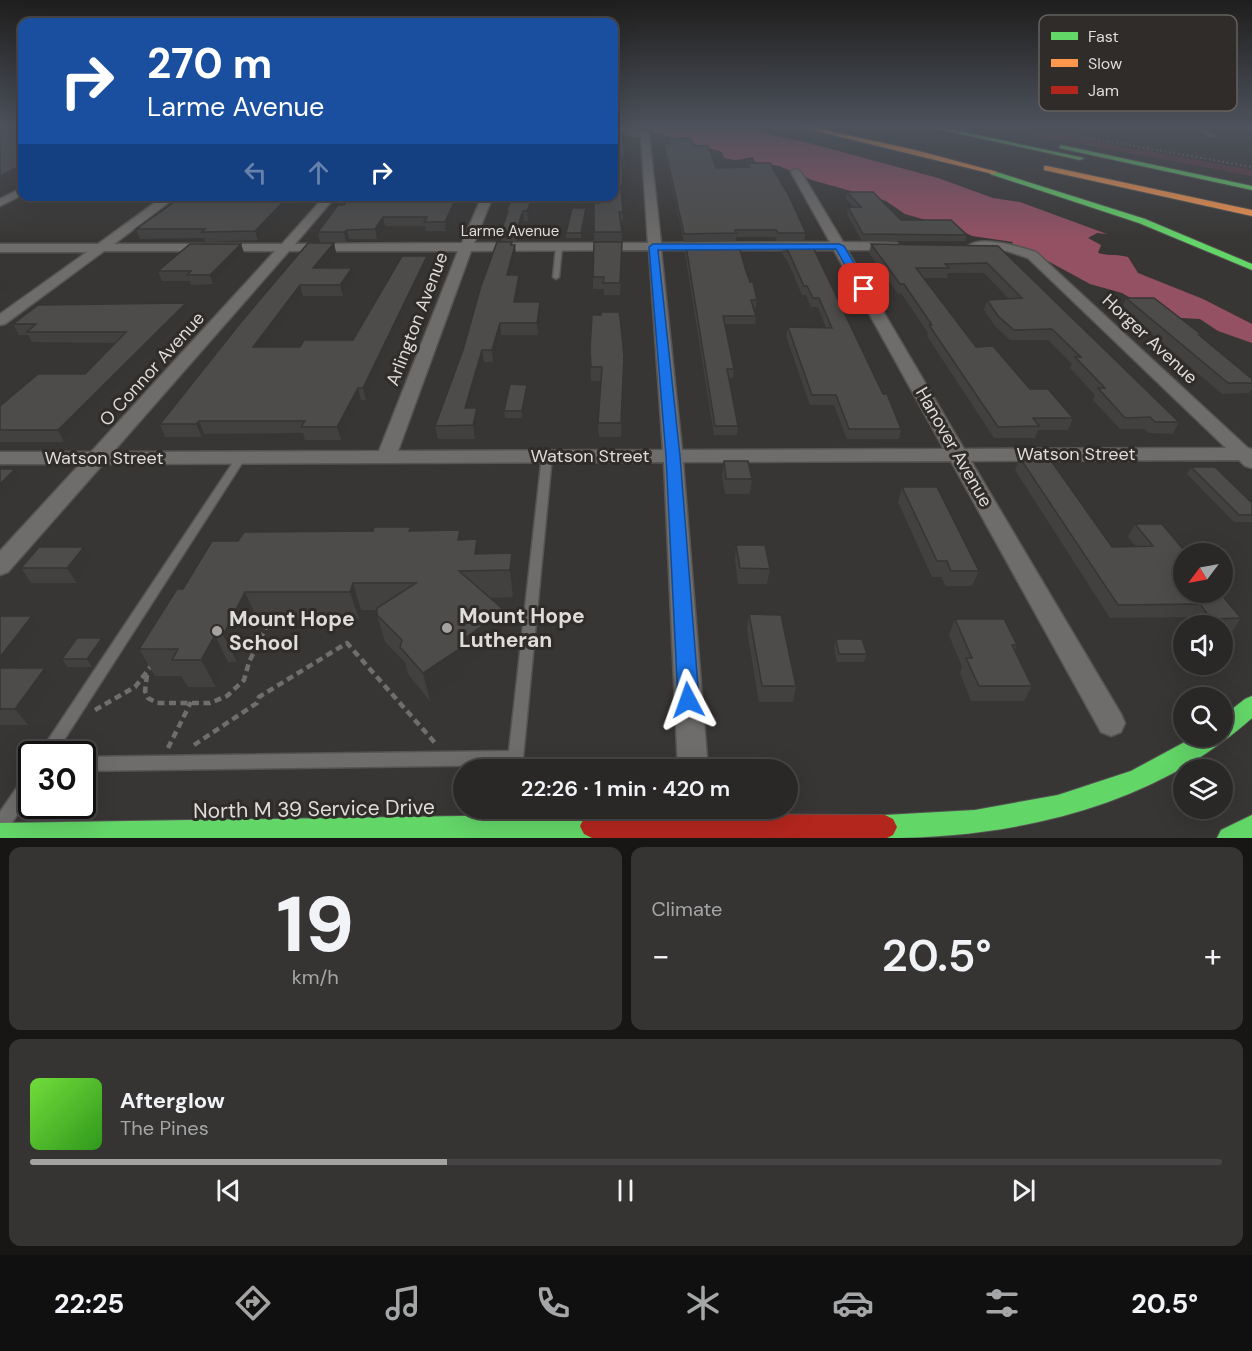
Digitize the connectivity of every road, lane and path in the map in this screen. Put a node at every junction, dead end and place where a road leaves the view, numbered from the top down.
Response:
1 (647, 165) edge
2 (957, 165) edge
3 (968, 165) edge
4 (1029, 165) dead end
5 (1109, 165) edge
6 (1148, 165) edge
7 (796, 172) dead end
8 (1252, 186) edge
9 (18, 193) edge
10 (1252, 196) edge
11 (165, 201) edge
12 (328, 201) edge
13 (486, 201) edge
14 (0, 203) edge
15 (1252, 213) edge
16 (839, 246) junction
17 (911, 246) edge
18 (957, 246) edge
19 (465, 247) junction
20 (559, 247) junction
21 (653, 247) junction
22 (100, 248) junction
23 (286, 248) junction
24 (0, 249) edge
25 (1252, 267) edge
26 (1231, 274) dead end
27 (556, 277) dead end
28 (0, 321) edge
29 (959, 455) junction
30 (547, 456) junction
31 (673, 456) junction
32 (1249, 456) edge
33 (241, 457) junction
34 (386, 457) junction
35 (0, 458) edge
36 (98, 458) junction
37 (0, 566) edge
38 (268, 623) dead end
39 (155, 658) edge
40 (147, 675) junction
41 (1252, 705) edge
42 (87, 715) dead end
43 (1233, 721) edge
44 (1112, 723) dead end
45 (55, 741) edge
46 (437, 745) dead end
47 (1198, 747) edge
48 (190, 748) dead end
49 (692, 759) edge
50 (96, 764) edge
51 (18, 799) edge
52 (617, 819) edge
53 (745, 819) edge
54 (0, 826) edge
55 (1252, 827) edge
56 (0, 834) edge
57 (1229, 838) edge

1 - 21 street
2 - 26 main road
3 - 25 main road
4 - 15 main road
5 - 10 main road
6 - 8 main road
7 - 16 street, Hanover Avenue
9 - 14 street
11 - 22 street
12 - 23 street, O Connor Avenue
13 - 19 street, Arlington Avenue
16 - 17 street, Larme Avenue
16 - 21 street, Larme Avenue
16 - 29 street, Hanover Avenue
18 - 32 street, Horger Avenue
19 - 20 street, Larme Avenue
19 - 23 street, Larme Avenue
19 - 34 street, Arlington Avenue
20 - 21 street, Larme Avenue
20 - 27 lane
21 - 31 street
22 - 23 street, Larme Avenue
22 - 24 street, Larme Avenue
22 - 28 street
23 - 36 street, O Connor Avenue
29 - 31 street, Watson Street
29 - 32 street, Watson Street
29 - 44 street, Hanover Avenue
30 - 31 street, Watson Street
30 - 34 street, Watson Street
30 - 50 lane
31 - 49 street
33 - 34 street, Watson Street
33 - 36 street, Watson Street
33 - 45 lane
35 - 36 street, Watson Street
36 - 37 street, O Connor Avenue
38 - 40 path
39 - 40 path
40 - 42 path
41 - 43 main road
46 - 48 path
47 - 53 main road, North M 39 Service Drive
51 - 54 lane
52 - 56 main road, North M 39 Service Drive
55 - 57 main road

